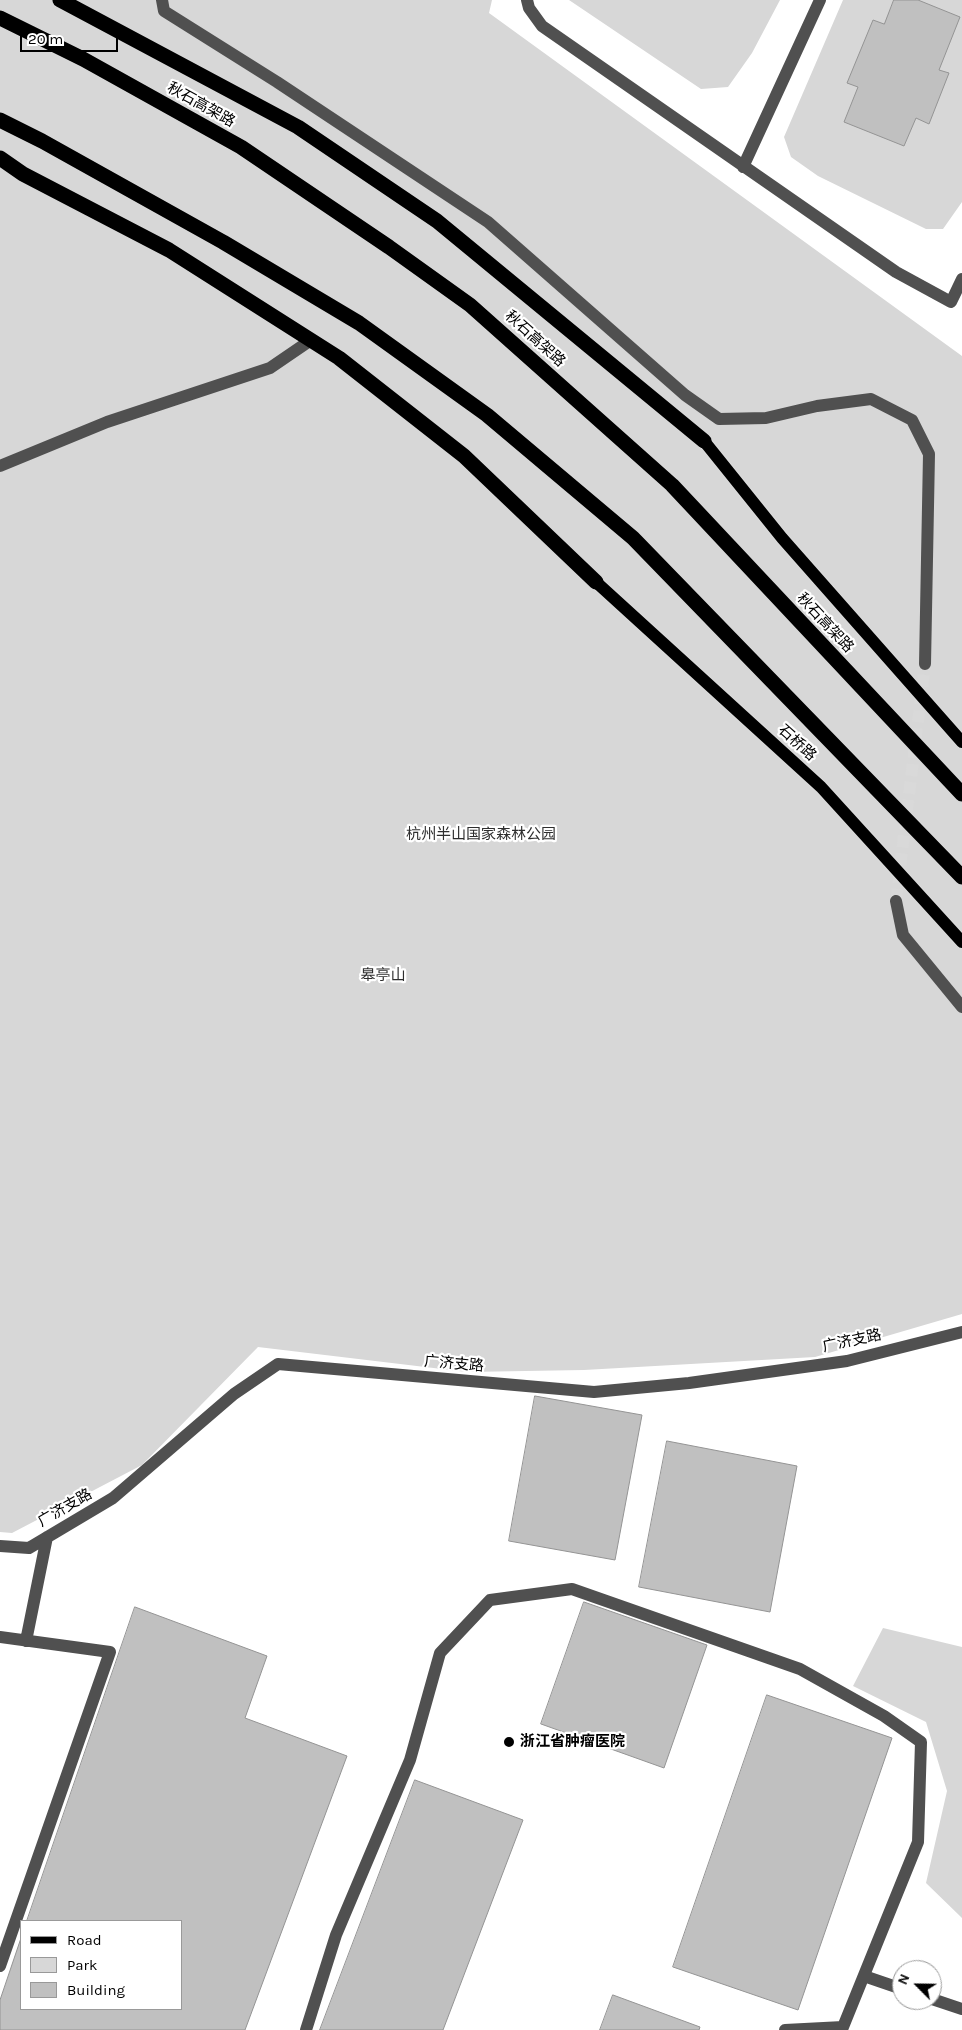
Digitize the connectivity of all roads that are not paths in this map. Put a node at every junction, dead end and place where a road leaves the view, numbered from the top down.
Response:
1 (60, 0) edge
2 (162, 0) edge
3 (527, 0) edge
4 (820, 0) edge
5 (0, 18) edge
6 (0, 120) edge
7 (0, 158) edge
8 (743, 167) junction
9 (962, 279) edge
10 (311, 340) junction
11 (704, 440) joint
12 (0, 466) edge
13 (596, 582) joint
14 (925, 664) tunnel mouth
15 (962, 742) edge
16 (962, 794) edge
17 (962, 878) edge
18 (896, 901) tunnel mouth
19 (962, 942) edge
20 (962, 1007) edge
21 (962, 1332) edge
22 (48, 1537) junction
23 (0, 1546) edge
24 (0, 1637) edge
25 (26, 1641) junction
26 (0, 1966) edge
27 (864, 1976) junction
28 (892, 1986) edge
29 (942, 2002) edge
30 (962, 2009) edge
31 (848, 2028) edge
32 (306, 2030) edge
33 (785, 2030) edge

1 - 11 highway
2 - 14 street
3 - 8 street
4 - 8 street
5 - 16 highway, 秋石高架路, bridge
6 - 17 highway, bridge
7 - 10 highway
8 - 9 street
10 - 12 street
10 - 13 highway
11 - 15 main road
13 - 19 main road, 石桥路
18 - 20 street
21 - 22 street, 广济支路
22 - 23 street, 广济支路
22 - 25 street
24 - 25 street
25 - 26 street
27 - 28 street
27 - 31 street
27 - 32 street
29 - 30 street
31 - 33 street

